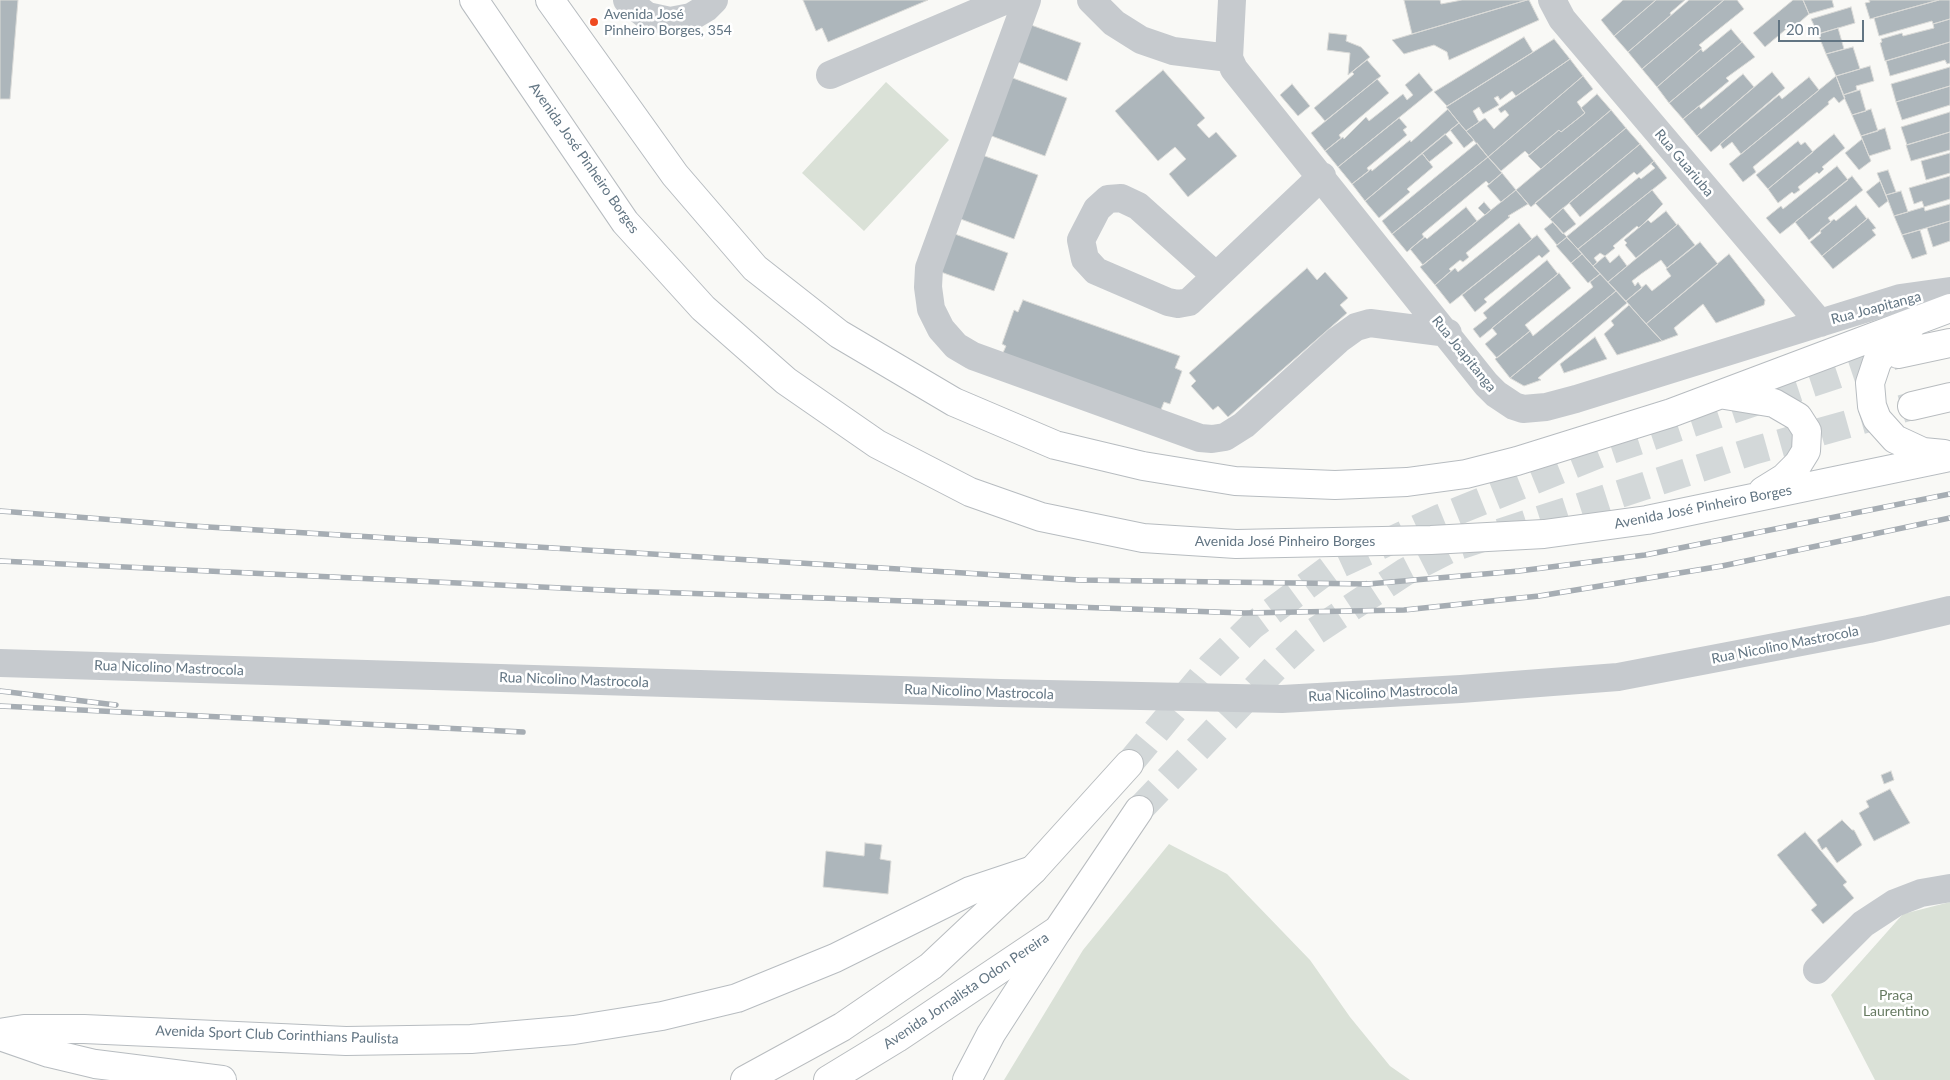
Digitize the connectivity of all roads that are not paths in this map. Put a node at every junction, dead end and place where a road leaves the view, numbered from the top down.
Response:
1 (474, 0) edge
2 (550, 0) edge
3 (627, 0) edge
4 (714, 0) edge
5 (1006, 0) edge
6 (1027, 0) edge
7 (1091, 0) edge
8 (1232, 0) edge
9 (1552, 0) edge
10 (1229, 58) junction
11 (830, 75) dead end
12 (1322, 176) junction
13 (1216, 276) junction
14 (1950, 291) edge
15 (1950, 308) edge
16 (1921, 319) junction
17 (1820, 323) junction
18 (1448, 333) junction
19 (1950, 343) edge
20 (1898, 354) tunnel mouth
21 (1724, 395) junction
22 (1950, 397) edge
23 (1912, 406) tunnel mouth
24 (1950, 456) edge
25 (1743, 500) junction
26 (1950, 610) edge
27 (0, 663) edge
28 (1129, 764) tunnel mouth
29 (1139, 810) tunnel mouth
30 (1033, 870) junction
31 (1950, 888) edge
32 (1058, 930) junction
33 (1817, 970) dead end
34 (0, 1034) edge
35 (992, 1034) junction
36 (222, 1080) edge
37 (745, 1080) edge
38 (828, 1080) edge
39 (947, 1080) edge
40 (967, 1080) edge

1 - 25 main road, Avenida José Pinheiro Borges
2 - 21 main road
3 - 4 street
5 - 11 street
6 - 18 street
7 - 10 street
8 - 10 street
9 - 17 street, Rua Guariuba
10 - 12 street, Rua Joapitanga
12 - 13 street
12 - 18 street, Rua Joapitanga
13 - 13 street
14 - 17 street, Rua Joapitanga
15 - 16 main road
16 - 21 main road
16 - 24 main road
17 - 18 street, Rua Joapitanga
19 - 20 main road
21 - 25 main road
22 - 23 main road
24 - 25 main road, Avenida José Pinheiro Borges
26 - 27 street, Rua Nicolino Mastrocola
28 - 30 main road
29 - 32 main road, Avenida Jornalista Odon Pereira
30 - 34 main road, Avenida Sport Club Corinthians Paulista
30 - 37 main road
31 - 33 street
32 - 35 main road
32 - 38 main road, Avenida Jornalista Odon Pereira
34 - 36 main road, Avenida Sport Club Corinthians Paulista
35 - 39 main road
35 - 40 main road

